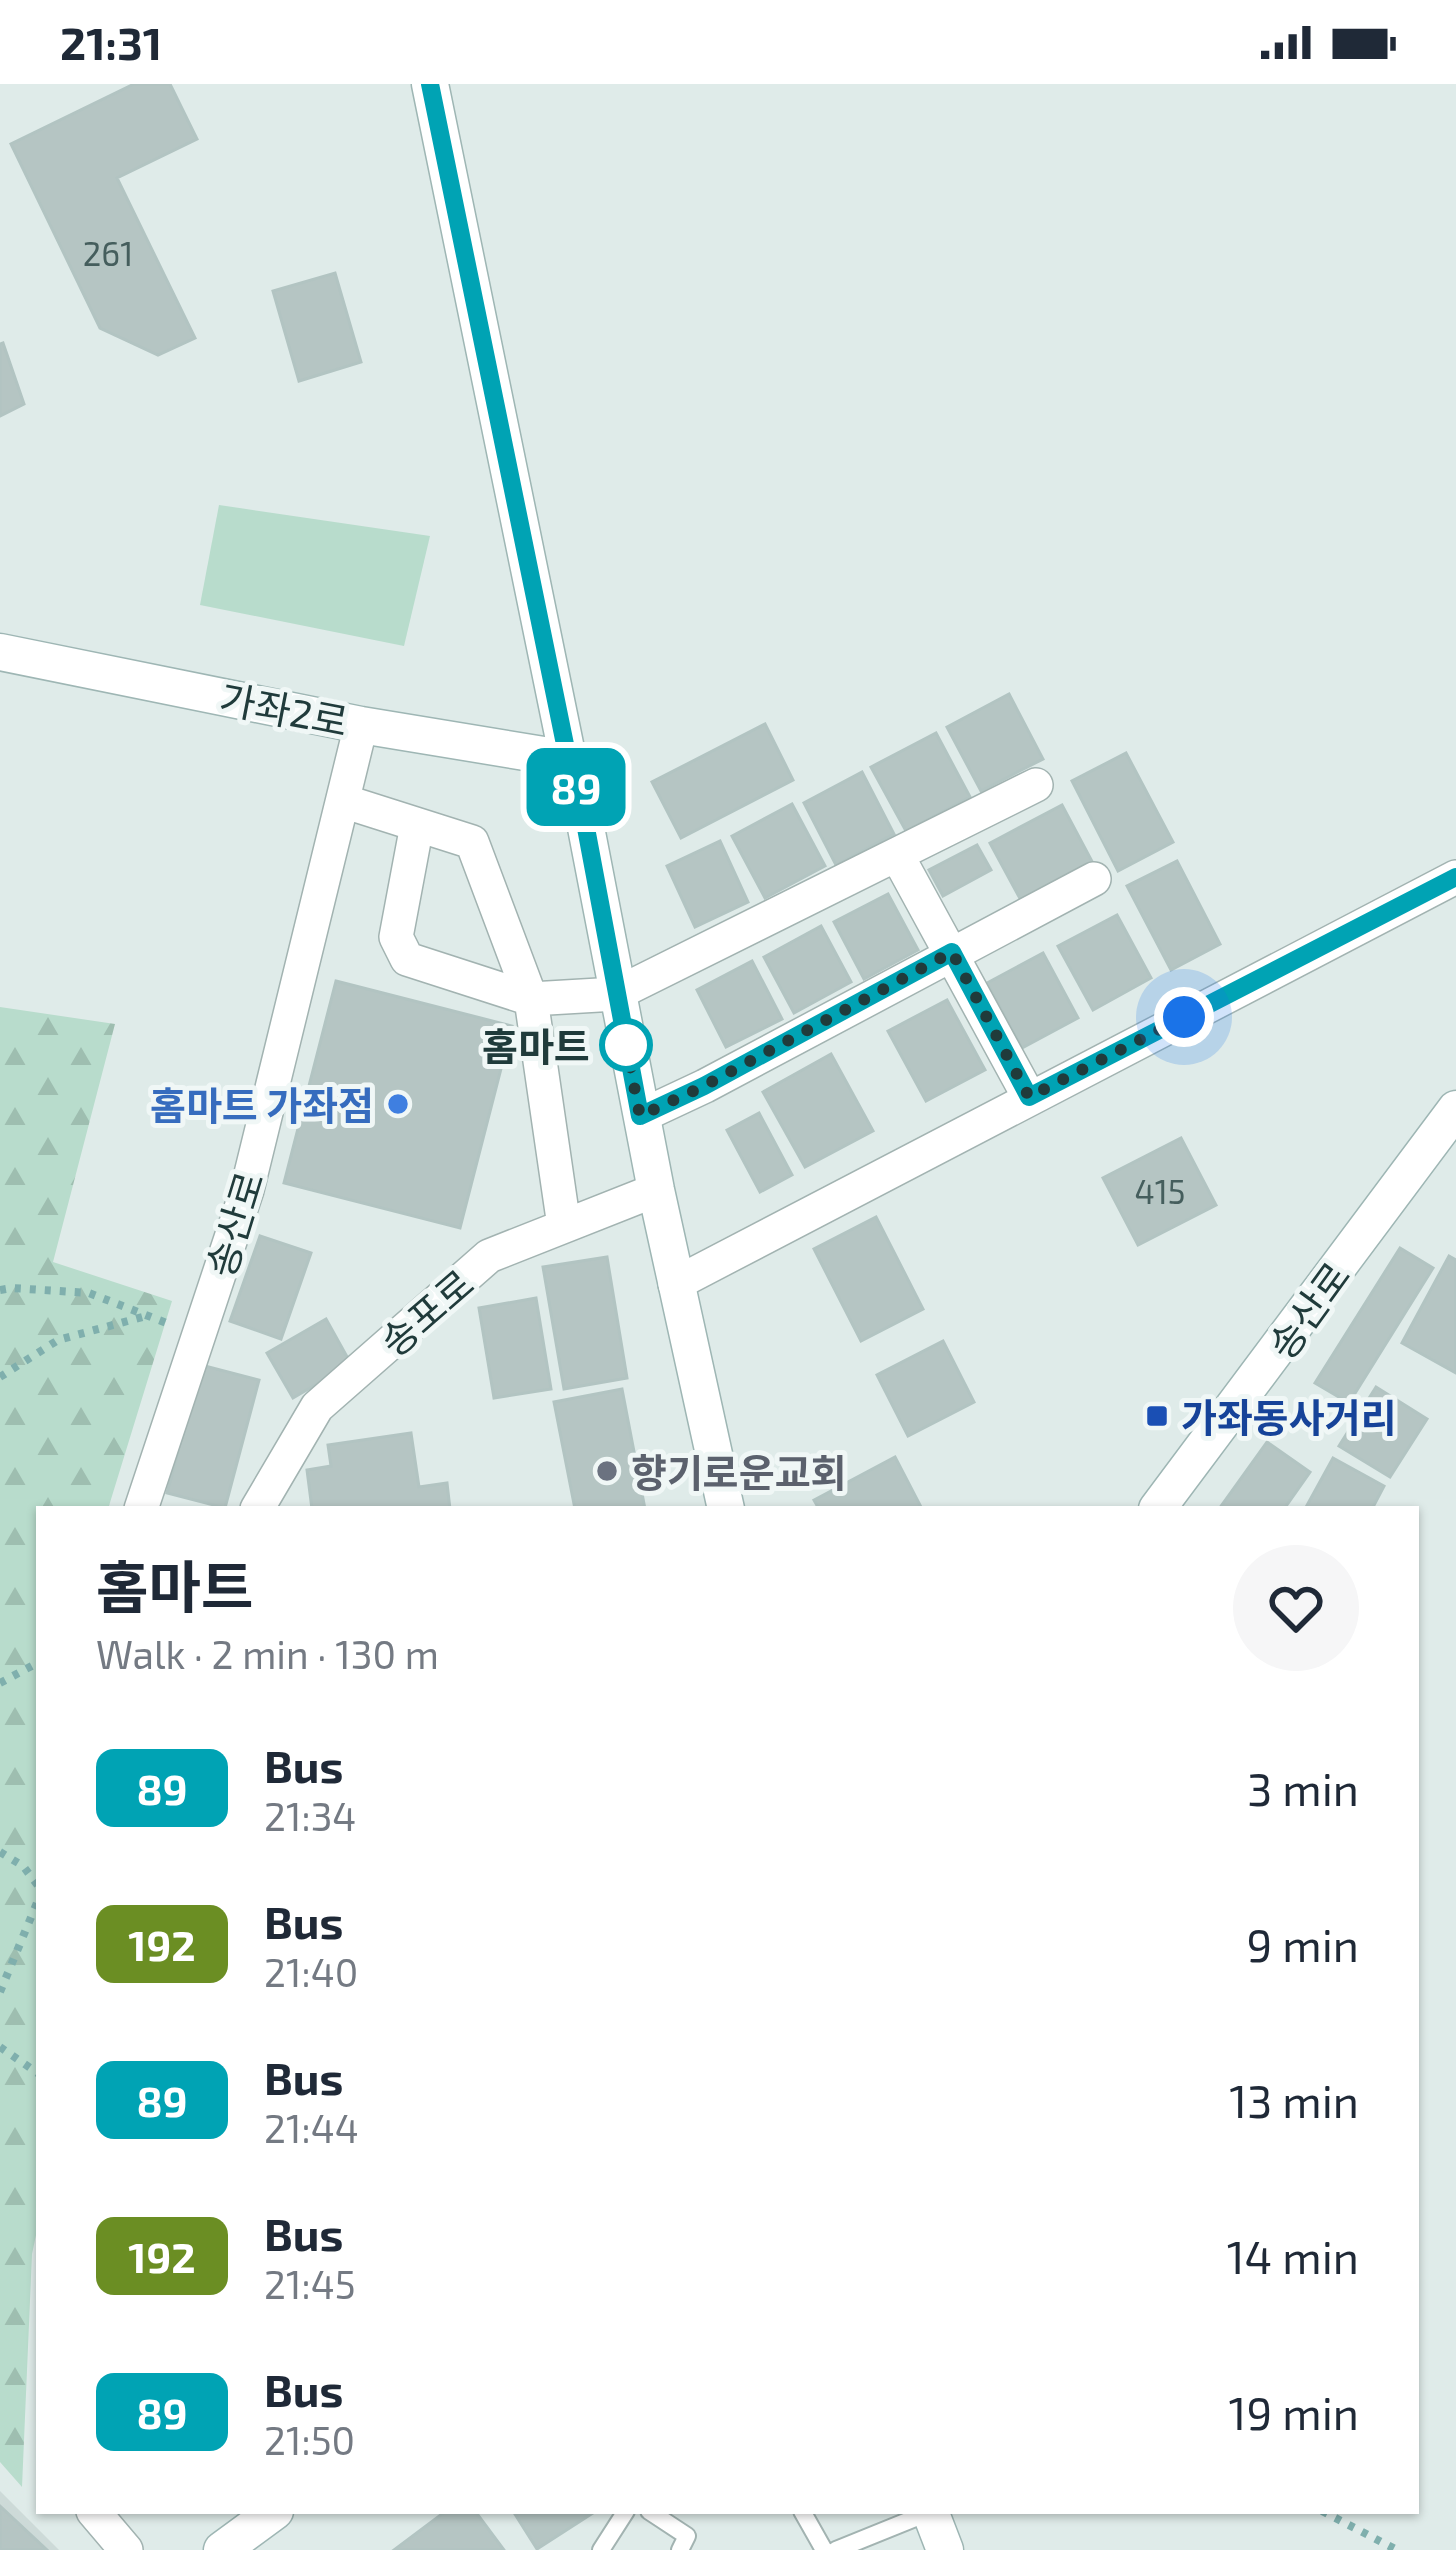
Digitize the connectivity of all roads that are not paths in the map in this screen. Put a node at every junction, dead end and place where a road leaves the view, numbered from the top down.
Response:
1 (430, 84) edge
2 (0, 652) edge
3 (361, 725) junction
4 (568, 759) junction
5 (1036, 785) dead end
6 (343, 801) junction
7 (417, 825) junction
8 (897, 855) junction
9 (1456, 877) edge
10 (1094, 879) dead end
11 (952, 952) junction
12 (616, 994) junction
13 (531, 999) junction
14 (1029, 1097) junction
15 (1456, 1109) edge
16 (640, 1116) junction
17 (656, 1190) junction
18 (564, 1226) junction
19 (675, 1284) junction
20 (142, 1506) edge
21 (258, 1506) edge
22 (725, 1506) edge
23 (1159, 1506) edge
24 (96, 2514) edge
25 (271, 2514) edge
26 (624, 2514) edge
27 (654, 2514) edge
28 (804, 2514) edge
29 (925, 2514) edge
30 (931, 2514) edge
31 (126, 2550) edge
32 (222, 2550) edge
33 (601, 2550) edge
34 (680, 2550) edge
35 (824, 2550) edge
36 (836, 2550) edge
37 (945, 2550) edge

1 - 4 street
2 - 3 street, 가좌2로
3 - 4 street, 가좌2로
3 - 6 street, 송산로
4 - 12 street
5 - 8 street
6 - 7 street
6 - 20 street, 송산로
7 - 13 street
7 - 13 street
8 - 11 street
8 - 12 street
9 - 14 street
10 - 11 street
11 - 14 street
11 - 16 street
12 - 13 street
12 - 16 street
13 - 18 street
14 - 19 street
15 - 23 street, 송산로
16 - 17 street
17 - 18 street, 송포로
17 - 19 street
18 - 21 street, 송포로
19 - 22 street
24 - 31 street
25 - 32 street
26 - 33 lane
27 - 34 lane
28 - 35 lane
29 - 36 lane
30 - 37 street

